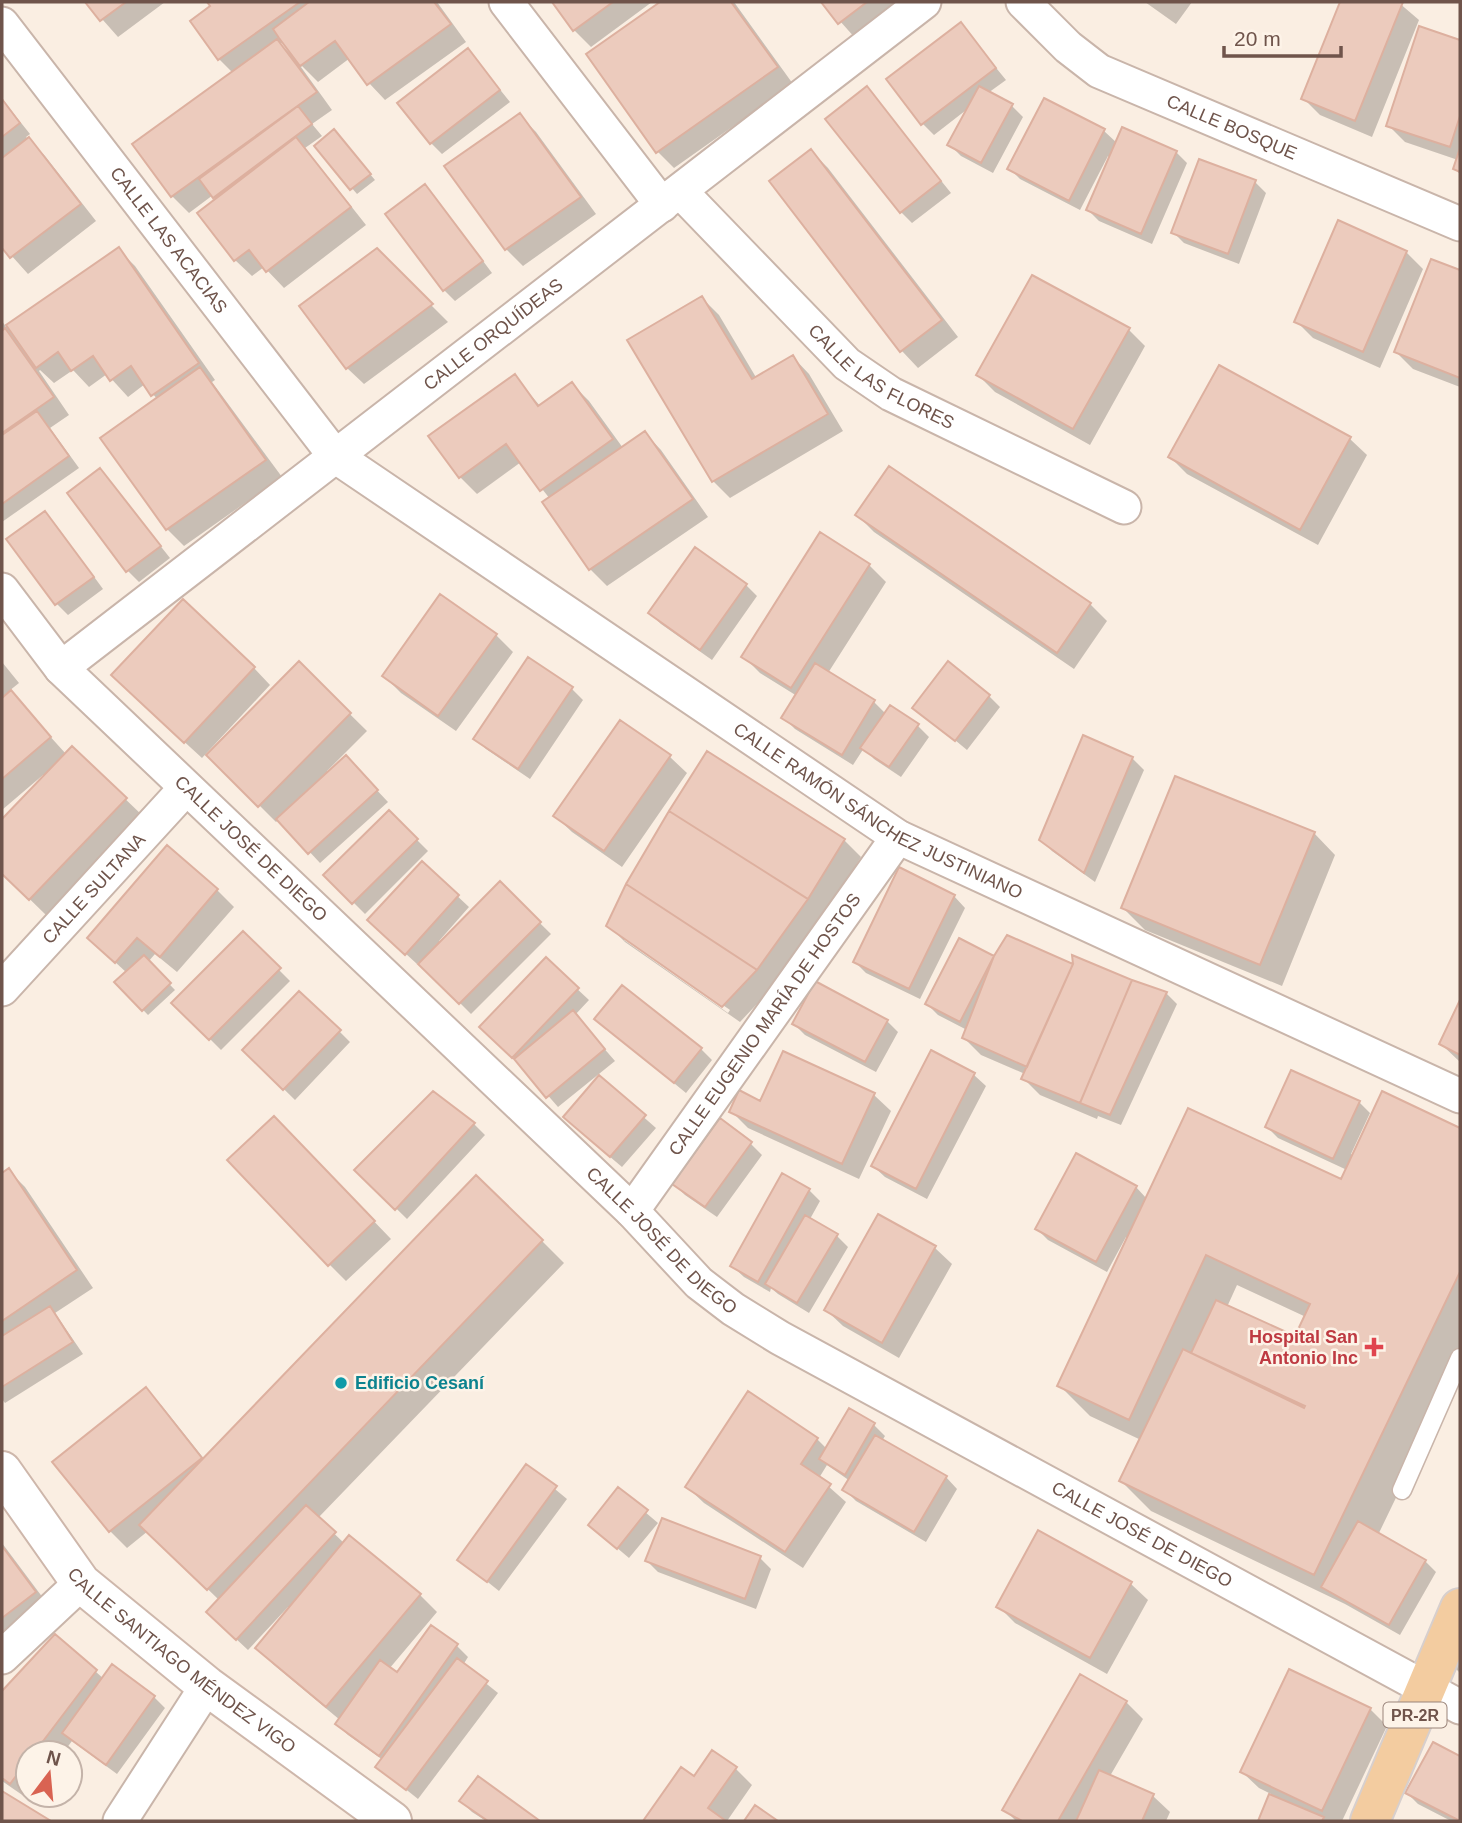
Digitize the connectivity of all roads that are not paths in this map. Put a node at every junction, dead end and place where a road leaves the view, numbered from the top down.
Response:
1 (506, 2) edge
2 (924, 2) edge
3 (1023, 2) edge
4 (2, 24) edge
5 (671, 198) junction
6 (1460, 224) edge
7 (335, 456) junction
8 (1124, 507) dead end
9 (2, 590) edge
10 (61, 668) junction
11 (186, 788) junction
12 (898, 837) junction
13 (2, 989) edge
14 (1460, 1096) edge
15 (632, 1211) junction
16 (1460, 1357) edge
17 (2, 1471) edge
18 (1402, 1490) dead end
19 (81, 1583) junction
20 (1460, 1608) edge
21 (2, 1657) edge
22 (207, 1686) junction
23 (1426, 1688) junction
24 (1460, 1707) edge
25 (120, 1821) edge
26 (392, 1821) edge
27 (1370, 1821) edge

1 - 5 street, CALLE LAS FLORES
2 - 5 street, CALLE ORQUÍDEAS
3 - 6 street, CALLE BOSQUE
4 - 7 street, CALLE LAS ACACIAS
5 - 7 street, CALLE ORQUÍDEAS
5 - 8 street, CALLE LAS FLORES
7 - 10 street, CALLE ORQUÍDEAS
7 - 12 street, CALLE RAMÓN SÁNCHEZ JUSTINIANO
9 - 10 street, CALLE JOSÉ DE DIEGO
10 - 11 street, CALLE JOSÉ DE DIEGO
11 - 13 street, CALLE SULTANA
11 - 15 street, CALLE JOSÉ DE DIEGO
12 - 14 street, CALLE RAMÓN SÁNCHEZ JUSTINIANO
12 - 15 street, CALLE EUGENIO MARÍA DE HOSTOS
15 - 23 street, CALLE JOSÉ DE DIEGO
16 - 18 lane
17 - 19 street, CALLE SANTIAGO MÉNDEZ VIGO
19 - 21 street
19 - 22 street, CALLE SANTIAGO MÉNDEZ VIGO
20 - 23 main road, PR-2R
22 - 25 street
22 - 26 street, CALLE SANTIAGO MÉNDEZ VIGO
23 - 24 street, CALLE JOSÉ DE DIEGO
23 - 27 main road, PR-2R

